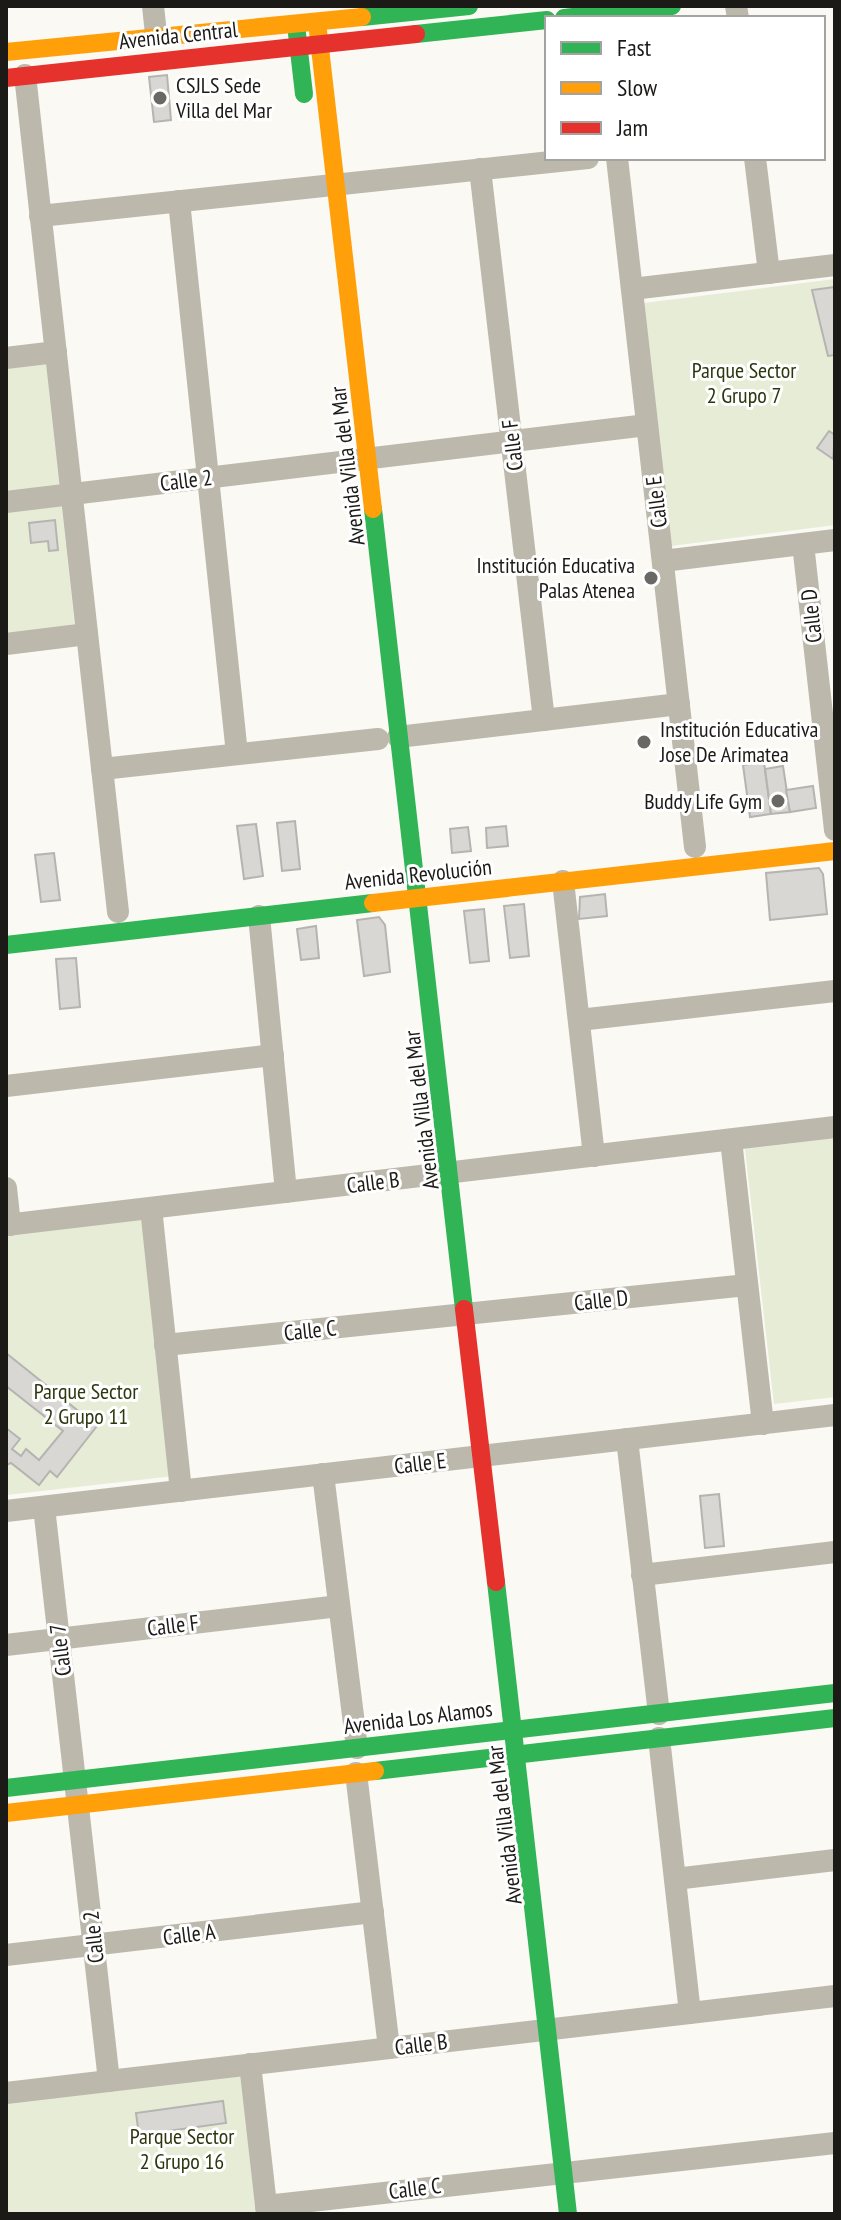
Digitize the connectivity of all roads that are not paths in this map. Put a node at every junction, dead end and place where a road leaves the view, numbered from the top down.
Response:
1 (153, 6) edge
2 (460, 6) edge
3 (672, 6) edge
4 (599, 16) edge
5 (545, 20) edge
6 (307, 25) edge
7 (156, 34) junction
8 (6, 52) edge
9 (16, 76) edge
10 (306, 109) dead end
11 (568, 160) edge
12 (617, 160) edge
13 (755, 160) edge
14 (480, 169) junction
15 (321, 186) junction
16 (179, 201) junction
17 (40, 216) junction
18 (835, 265) edge
19 (769, 273) junction
20 (632, 289) junction
21 (56, 352) junction
22 (6, 358) edge
23 (647, 425) junction
24 (512, 442) junction
25 (351, 460) junction
26 (208, 478) junction
27 (71, 494) junction
28 (6, 502) edge
29 (835, 540) edge
30 (803, 544) junction
31 (663, 561) junction
32 (87, 634) junction
33 (6, 644) edge
34 (679, 704) junction
35 (544, 720) junction
36 (383, 739) junction
37 (237, 754) junction
38 (102, 769) junction
39 (830, 832) edge
40 (695, 847) dead end
41 (835, 851) edge
42 (423, 877) junction
43 (563, 881) junction
44 (417, 898) junction
45 (398, 908) junction
46 (118, 912) dead end
47 (259, 916) junction
48 (34, 922) dead end
49 (6, 926) edge
50 (6, 945) edge
51 (835, 991) edge
52 (579, 1020) junction
53 (273, 1055) junction
54 (6, 1086) edge
55 (835, 1127) edge
56 (731, 1140) junction
57 (594, 1156) junction
58 (433, 1175) junction
59 (6, 1188) edge
60 (286, 1192) junction
61 (151, 1208) junction
62 (8, 1225) edge
63 (747, 1285) junction
64 (451, 1315) junction
65 (165, 1345) junction
66 (835, 1415) edge
67 (763, 1424) junction
68 (627, 1439) junction
69 (467, 1458) junction
70 (323, 1474) junction
71 (181, 1491) junction
72 (44, 1507) junction
73 (6, 1511) edge
74 (835, 1552) edge
75 (642, 1575) junction
76 (339, 1606) junction
77 (59, 1639) junction
78 (6, 1645) edge
79 (835, 1693) edge
80 (659, 1714) junction
81 (835, 1718) edge
82 (492, 1724) junction
83 (513, 1730) junction
84 (659, 1738) junction
85 (357, 1748) junction
86 (515, 1755) junction
87 (497, 1764) junction
88 (356, 1773) junction
89 (6, 1788) edge
90 (76, 1793) junction
91 (6, 1813) edge
92 (835, 1860) edge
93 (675, 1879) junction
94 (373, 1912) junction
95 (94, 1945) junction
96 (6, 1955) edge
97 (834, 1996) edge
98 (835, 2004) edge
99 (690, 2013) junction
100 (532, 2031) junction
101 (389, 2048) junction
102 (250, 2064) junction
103 (109, 2081) junction
104 (6, 2093) edge
105 (835, 2143) edge
106 (550, 2167) junction
107 (547, 2200) dead end
108 (267, 2210) edge
109 (568, 2214) edge

1 - 7 street
2 - 6 street, Avenida Central
3 - 4 street
5 - 6 street, Avenida Central
6 - 7 street, Avenida Central
6 - 9 street, Avenida Central
6 - 10 street
6 - 15 street, Avenida Villa del Mar
7 - 8 street, Avenida Central
9 - 17 street
11 - 14 street
12 - 20 street, Calle E
13 - 19 street
14 - 15 street
14 - 24 street, Calle F
15 - 16 street
15 - 25 street, Avenida Villa del Mar
16 - 17 street
16 - 26 street
17 - 21 street
18 - 19 street
19 - 20 street
20 - 23 street, Calle E
21 - 22 street
21 - 27 street
23 - 24 street
23 - 31 street, Calle E
24 - 25 street
24 - 35 street, Calle F
25 - 26 street, Calle 2
25 - 36 street, Avenida Villa del Mar
26 - 27 street, Calle 2
26 - 37 street
27 - 28 street, Calle 2
27 - 32 street
29 - 30 street
30 - 31 street
30 - 39 street, Calle D
31 - 34 street, Calle E
32 - 33 street
32 - 38 street
34 - 35 street
34 - 40 street, Calle E
35 - 36 street
36 - 37 street
36 - 42 street, Avenida Villa del Mar
37 - 38 street
38 - 46 street
41 - 43 street, Avenida Revolución
42 - 44 street, Avenida Villa del Mar
42 - 45 street, Avenida Revolución
43 - 44 street, Avenida Revolución
43 - 52 street
44 - 45 street, Avenida Revolución
44 - 58 street, Avenida Villa del Mar
45 - 47 street, Avenida Revolución
47 - 50 street, Avenida Revolución
47 - 53 street
48 - 49 street
51 - 52 street
52 - 57 street
53 - 54 street
53 - 60 street
55 - 56 street, Calle B
56 - 57 street, Calle B
56 - 63 street
57 - 58 street, Calle B
58 - 60 street, Calle B
58 - 64 street, Avenida Villa del Mar
59 - 62 street
60 - 61 street, Calle B
61 - 62 street, Calle B
61 - 65 street
63 - 64 street, Calle D
63 - 67 street
64 - 65 street, Calle C
64 - 69 street, Avenida Villa del Mar
65 - 71 street
66 - 67 street, Calle E
67 - 68 street, Calle E
68 - 69 street, Calle E
68 - 75 street
69 - 70 street, Calle E
69 - 83 street, Avenida Villa del Mar
70 - 71 street, Calle E
70 - 76 street
71 - 72 street, Calle E
72 - 73 street, Calle E
72 - 77 street, Calle 7
74 - 75 street
75 - 80 street
76 - 77 street, Calle F
76 - 85 street
77 - 78 street, Calle F
77 - 90 street, Calle 7
79 - 80 street, Avenida Los Alamos
80 - 83 street, Avenida Los Alamos
81 - 84 street, Avenida Los Alamos
82 - 83 street, Avenida Los Alamos
82 - 85 street, Avenida Los Alamos
82 - 87 street, Avenida Villa del Mar
83 - 86 street, Avenida Villa del Mar
84 - 86 street, Avenida Los Alamos
84 - 93 street
85 - 90 street, Avenida Los Alamos
86 - 87 street, Avenida Los Alamos
86 - 100 street, Avenida Villa del Mar
87 - 88 street, Avenida Los Alamos
88 - 90 street, Avenida Los Alamos
88 - 94 street
89 - 90 street, Avenida Los Alamos
90 - 91 street, Avenida Los Alamos
90 - 95 street, Calle 2
92 - 93 street
93 - 99 street
94 - 95 street, Calle A
94 - 101 street
95 - 96 street, Calle A
95 - 103 street, Calle 2
97 - 98 street
97 - 99 street, Calle B
99 - 100 street, Calle B
100 - 101 street, Calle B
100 - 106 street, Avenida Villa del Mar
101 - 102 street, Calle B
102 - 103 street, Calle B
102 - 108 street
103 - 104 street, Calle B
105 - 106 street
106 - 107 street, Avenida Villa del Mar
106 - 108 street, Calle C
106 - 109 street, Avenida Villa del Mar

